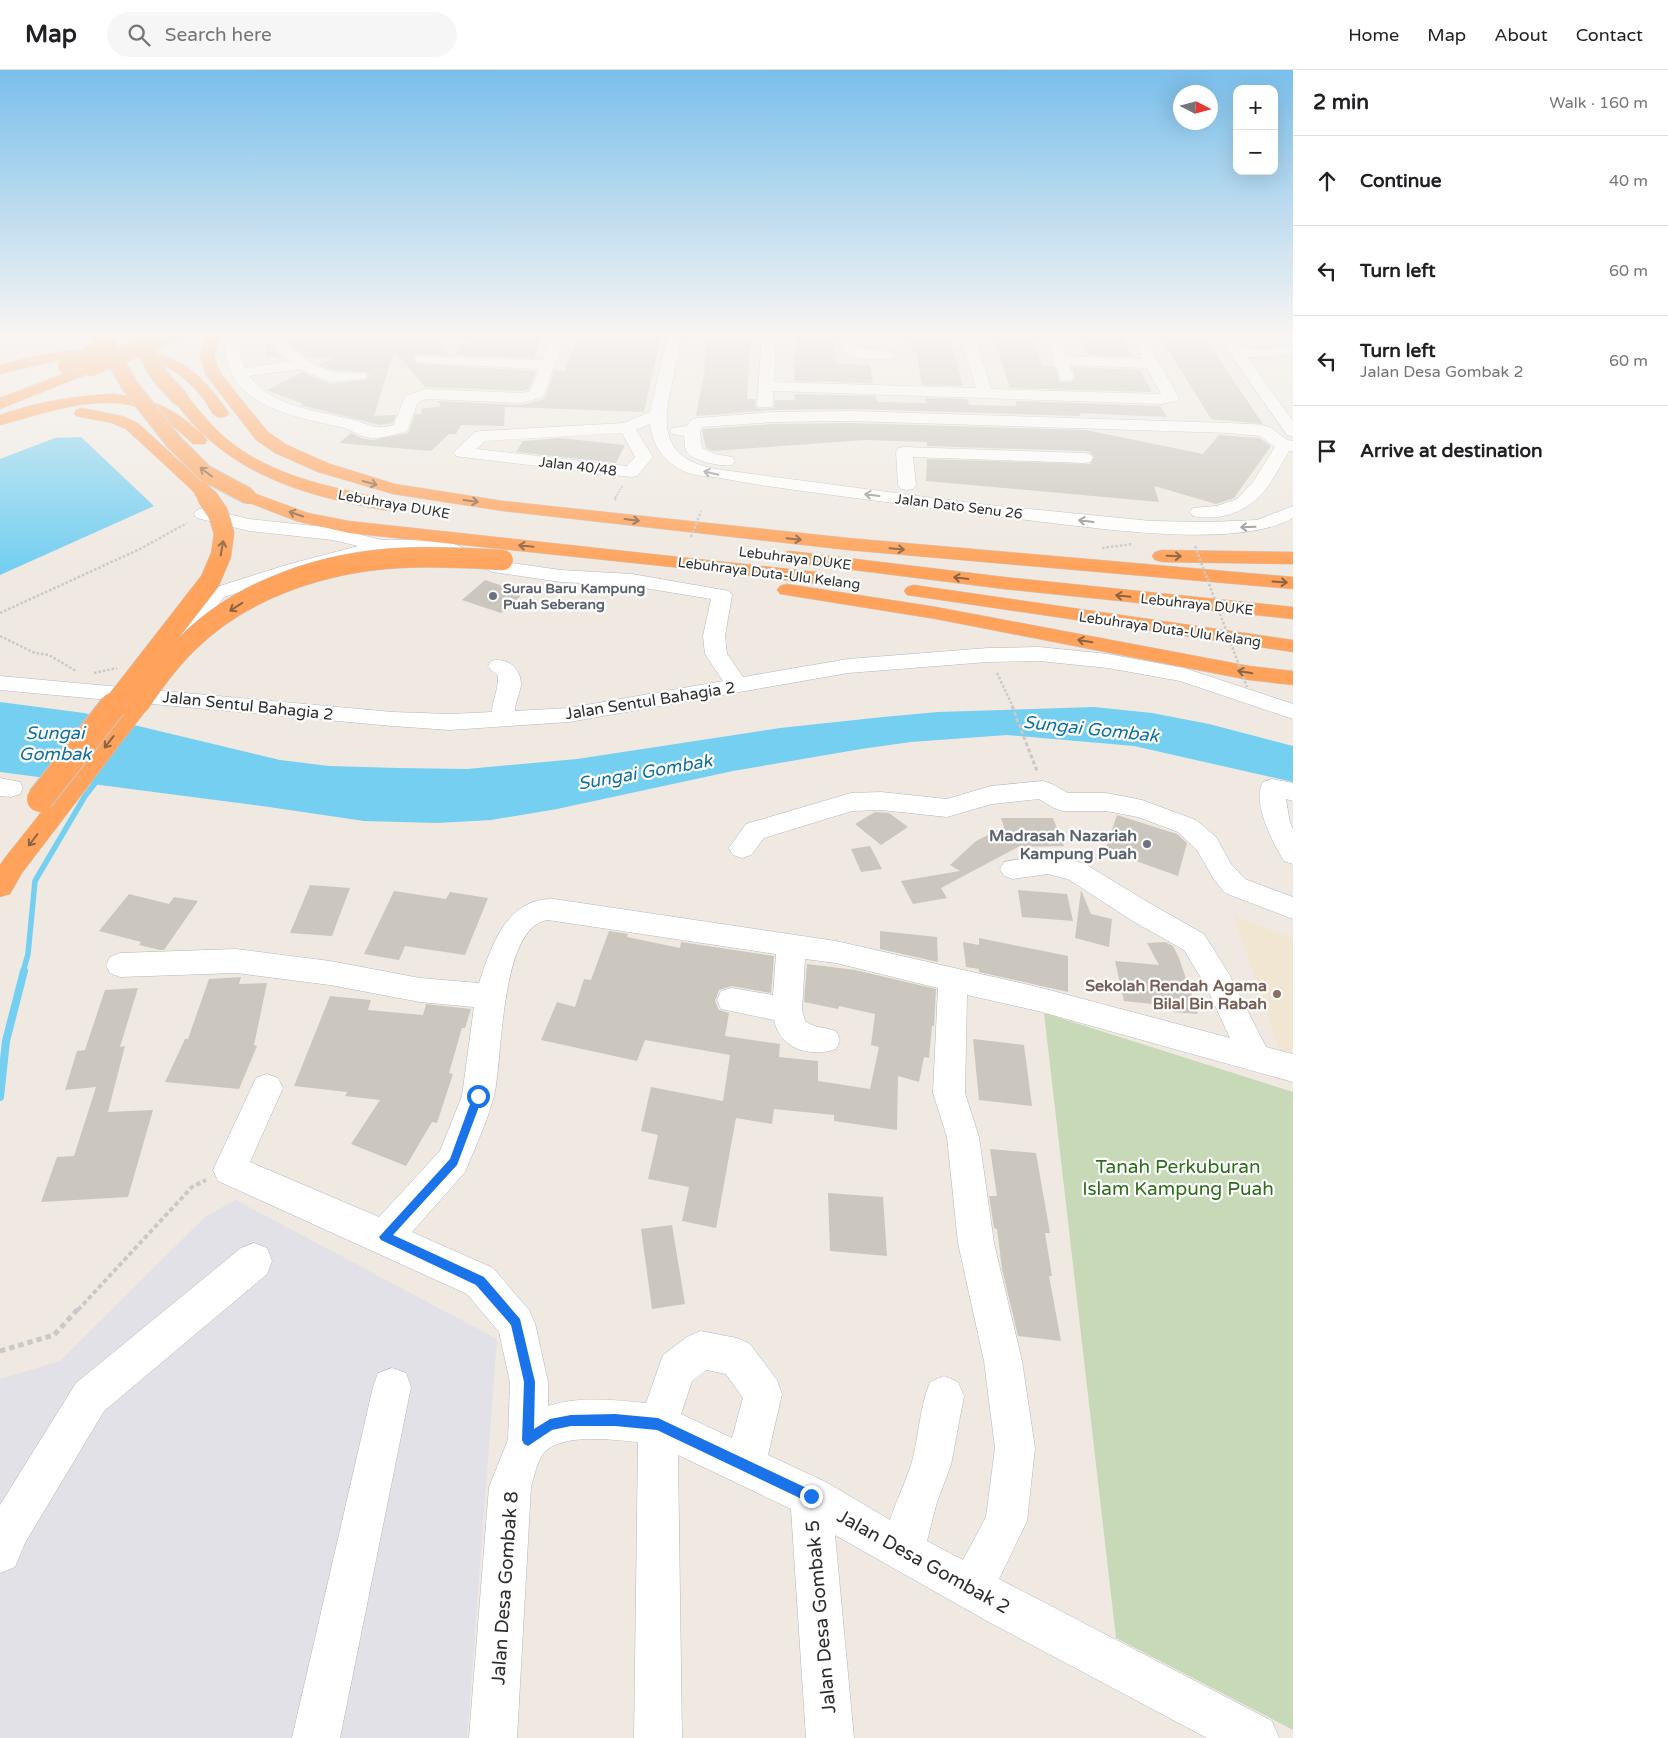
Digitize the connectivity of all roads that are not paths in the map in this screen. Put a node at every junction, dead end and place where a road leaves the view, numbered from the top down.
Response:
1 (28, 412) edge
2 (150, 412) edge
3 (161, 412) edge
4 (194, 412) edge
5 (220, 412) edge
6 (243, 412) edge
7 (296, 412) edge
8 (407, 412) edge
9 (660, 412) edge
10 (1282, 412) edge
11 (228, 423) dead end
12 (658, 423) junction
13 (1, 425) edge
14 (627, 428) junction
15 (692, 431) junction
16 (138, 433) junction
17 (243, 439) dead end
18 (1290, 441) edge
19 (1084, 458) dead end
20 (568, 465) junction
21 (324, 468) junction
22 (553, 481) dead end
23 (300, 484) junction
24 (907, 485) junction
25 (982, 502) junction
26 (1293, 511) edge
27 (203, 514) road end
28 (380, 546) junction
29 (1004, 558) junction
30 (1293, 558) edge
31 (1293, 583) edge
32 (869, 593) junction
33 (1293, 613) edge
34 (1293, 646) edge
35 (499, 666) dead end
36 (1293, 678) edge
37 (0, 683) edge
38 (738, 686) junction
39 (134, 694) junction
40 (1293, 712) edge
41 (503, 719) junction
42 (1293, 792) edge
43 (52, 800) junction
44 (742, 848) dead end
45 (0, 851) edge
46 (1293, 854) edge
47 (1013, 869) dead end
48 (0, 887) edge
49 (1293, 908) edge
50 (791, 945) junction
51 (120, 966) dead end
52 (953, 979) junction
53 (490, 996) junction
54 (732, 1000) dead end
55 (787, 1010) junction
56 (825, 1040) dead end
57 (1255, 1057) junction
58 (1293, 1068) edge
59 (267, 1088) dead end
60 (384, 1237) junction
61 (254, 1261) dead end
62 (392, 1387) dead end
63 (944, 1396) dead end
64 (658, 1424) junction
65 (528, 1440) junction
66 (746, 1465) junction
67 (811, 1496) junction
68 (903, 1551) junction
69 (0, 1552) edge
70 (972, 1587) junction
71 (316, 1738) edge
72 (493, 1738) edge
73 (658, 1738) edge
74 (830, 1738) edge
75 (1255, 1738) edge

1 - 13 highway
32 -> 2 highway, Lebuhraya Duta-Ulu Kelang, bridge
3 - 23 highway
4 - 23 highway, bridge
5 - 11 highway
6 - 21 highway
7 - 8 street
9 - 12 street
10 - 18 street
12 - 14 street, Jalan 40/48
12 - 15 street
25 -> 12 street, Jalan Dato Senu 26
13 - 16 highway
13 - 16 highway
14 - 20 street, Jalan 40/48
14 - 20 street, Jalan 40/48
15 - 18 street
15 - 24 street
43 -> 16 highway, bridge
17 - 21 highway
18 - 25 street
19 - 24 street
20 - 22 street
21 -> 29 highway, Lebuhraya DUKE
33 -> 23 highway, Lebuhraya DUKE
24 - 25 street
26 -> 25 street, Jalan Dato Senu 26
27 - 28 street
28 - 38 street
28 - 39 street
29 -> 30 highway
29 -> 31 highway, Lebuhraya DUKE
32 - 34 highway, Lebuhraya Duta-Ulu Kelang
36 -> 32 highway
32 -> 43 highway, bridge
35 - 41 street
37 - 39 street, Jalan Sentul Bahagia 2
38 - 40 street, Jalan Sentul Bahagia 2
38 - 41 street, Jalan Sentul Bahagia 2
39 - 41 street, Jalan Sentul Bahagia 2
42 - 46 street
43 - 45 highway
43 -> 48 highway
44 - 49 street
47 - 57 street
50 - 52 street
50 - 53 street
50 - 55 street
51 - 53 street
52 - 57 street
52 - 70 street
53 - 60 street
54 - 55 street
55 - 56 street
57 - 58 street
59 - 60 street
60 - 65 street
61 - 69 street
62 - 71 street
63 - 68 street
64 - 65 street, Jalan Desa Gombak 2
64 - 66 street, Jalan Desa Gombak 2
64 - 66 street
64 - 73 street
65 - 72 street, Jalan Desa Gombak 8
66 - 67 street, Jalan Desa Gombak 2
67 - 68 street, Jalan Desa Gombak 2
67 - 74 street, Jalan Desa Gombak 5
68 - 70 street, Jalan Desa Gombak 2
70 - 75 street, Jalan Desa Gombak 2

